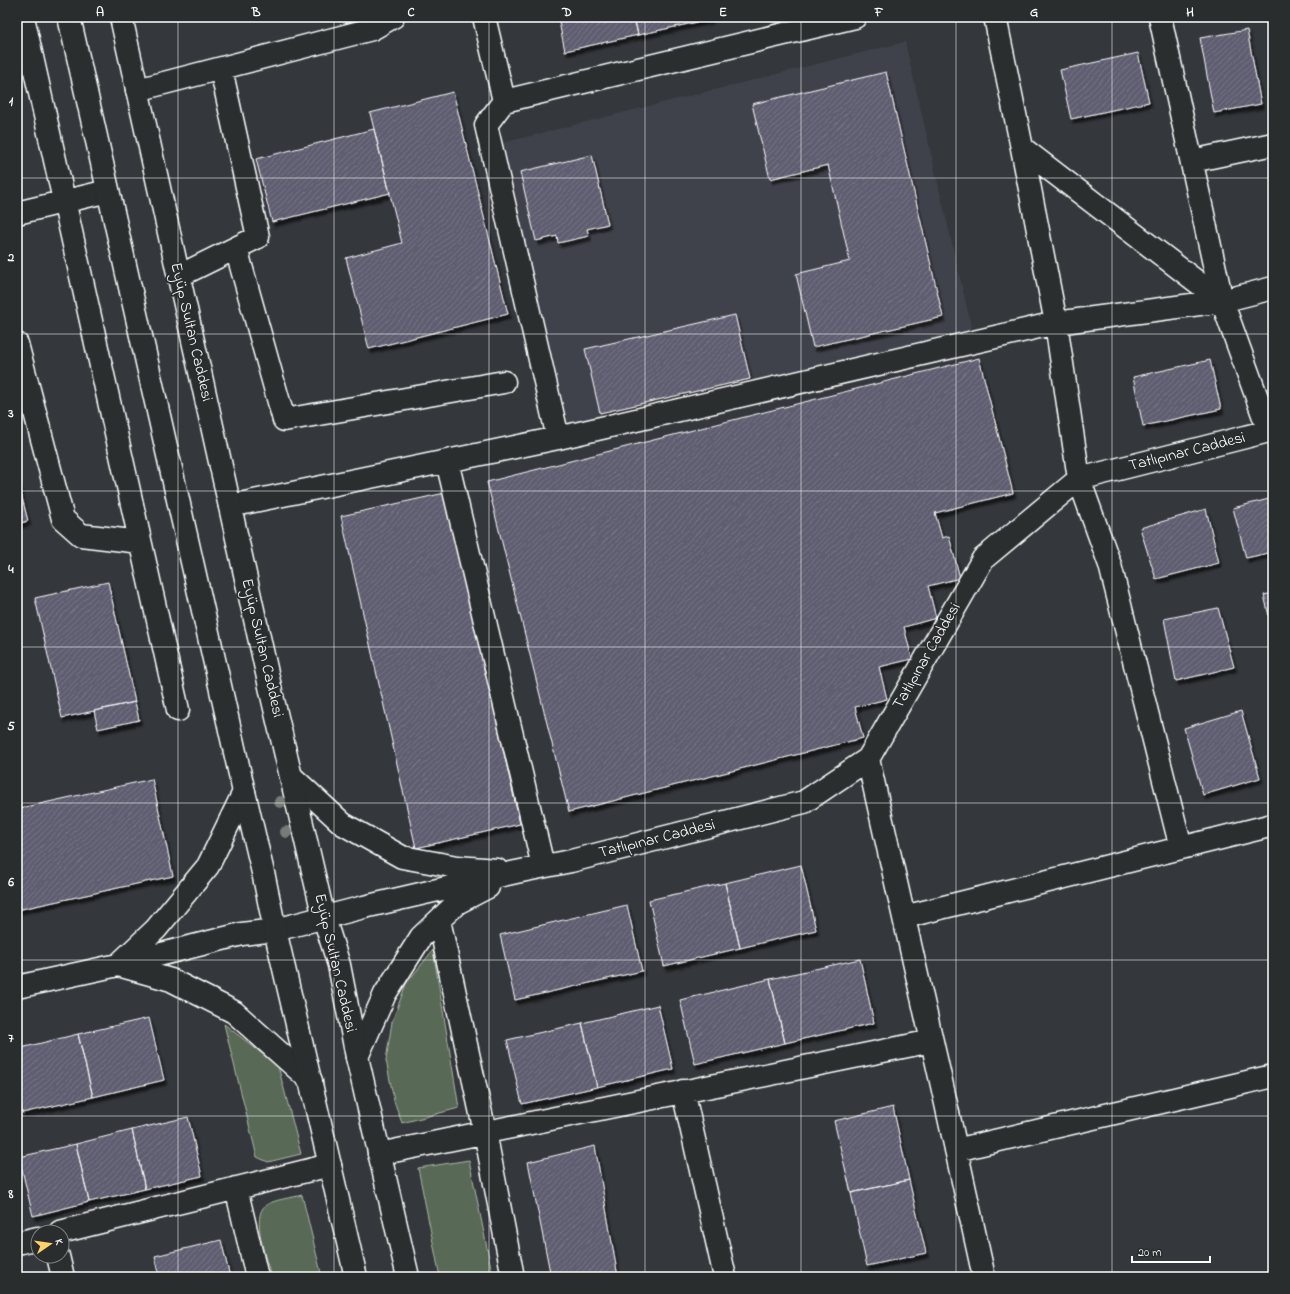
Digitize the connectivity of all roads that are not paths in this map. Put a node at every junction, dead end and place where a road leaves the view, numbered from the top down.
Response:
1 (23, 17) edge
2 (69, 17) edge
3 (121, 17) edge
4 (393, 17) edge
5 (484, 17) edge
6 (855, 17) edge
7 (995, 17) edge
8 (1160, 17) edge
9 (221, 69) junction
10 (138, 90) junction
11 (504, 101) junction
12 (1273, 144) edge
13 (1022, 148) junction
14 (1192, 161) junction
15 (108, 191) junction
16 (64, 202) junction
17 (17, 213) edge
18 (236, 248) junction
19 (179, 276) junction
20 (1273, 288) edge
21 (1222, 300) junction
22 (1056, 323) junction
23 (17, 344) edge
24 (504, 382) dead end
25 (1271, 430) edge
26 (558, 438) junction
27 (446, 461) junction
28 (1079, 479) junction
29 (230, 506) junction
30 (140, 542) junction
31 (178, 710) dead end
32 (868, 758) junction
33 (292, 777) junction
34 (244, 792) junction
35 (1273, 825) edge
36 (1181, 848) junction
37 (543, 866) junction
38 (516, 872) junction
39 (904, 917) junction
40 (324, 918) junction
41 (439, 920) junction
42 (275, 930) junction
43 (118, 965) junction
44 (17, 987) edge
45 (932, 1041) junction
46 (357, 1057) junction
47 (1273, 1076) edge
48 (310, 1082) junction
49 (683, 1092) junction
50 (485, 1132) junction
51 (956, 1150) junction
52 (379, 1154) junction
53 (330, 1165) junction
54 (236, 1188) junction
55 (70, 1230) edge
56 (30, 1240) edge
57 (17, 1243) edge
58 (60, 1264) edge
59 (63, 1277) edge
60 (257, 1277) edge
61 (356, 1277) edge
62 (408, 1277) edge
63 (513, 1277) edge
64 (725, 1277) edge
65 (984, 1277) edge

1 - 16 street
2 - 15 street
3 - 10 street, Eyüp Sultan Caddesi
4 - 9 street
5 - 11 street
6 - 11 street
7 - 13 street
8 - 14 street
9 - 10 street
9 - 18 street
10 - 19 street, Eyüp Sultan Caddesi
11 - 26 street
12 - 14 street
13 - 21 street
13 - 22 street
14 - 21 street
15 - 16 street
15 - 34 street
16 - 17 street
16 - 30 street
18 - 19 street
18 - 24 street
19 - 29 street, Eyüp Sultan Caddesi
20 - 21 street
21 - 22 street
21 - 25 street
22 - 26 street
22 - 28 street
23 - 30 street
25 - 28 street, Tatlıpınar Caddesi
26 - 27 street
27 - 29 street
27 - 37 street
28 - 32 street, Tatlıpınar Caddesi
28 - 36 street
29 - 33 street, Eyüp Sultan Caddesi
30 - 31 street
32 - 37 street, Tatlıpınar Caddesi
32 - 39 street
33 - 38 street
33 - 40 street, Eyüp Sultan Caddesi
34 - 42 street
34 - 43 street
35 - 36 street
36 - 39 street
37 - 38 street, Tatlıpınar Caddesi
38 - 40 street
38 - 41 street
39 - 45 street
40 - 42 street
40 - 46 street, Eyüp Sultan Caddesi
41 - 46 street
41 - 50 street
42 - 43 street
42 - 48 street
43 - 44 street
43 - 48 street
45 - 49 street
45 - 51 street
46 - 52 street, Eyüp Sultan Caddesi
47 - 51 street
48 - 53 street
49 - 50 street
49 - 64 street
50 - 52 street
50 - 63 street
51 - 65 street
52 - 62 street, Eyüp Sultan Caddesi
53 - 54 street
53 - 61 street
54 - 55 street
54 - 60 street
56 - 57 street
58 - 59 street

